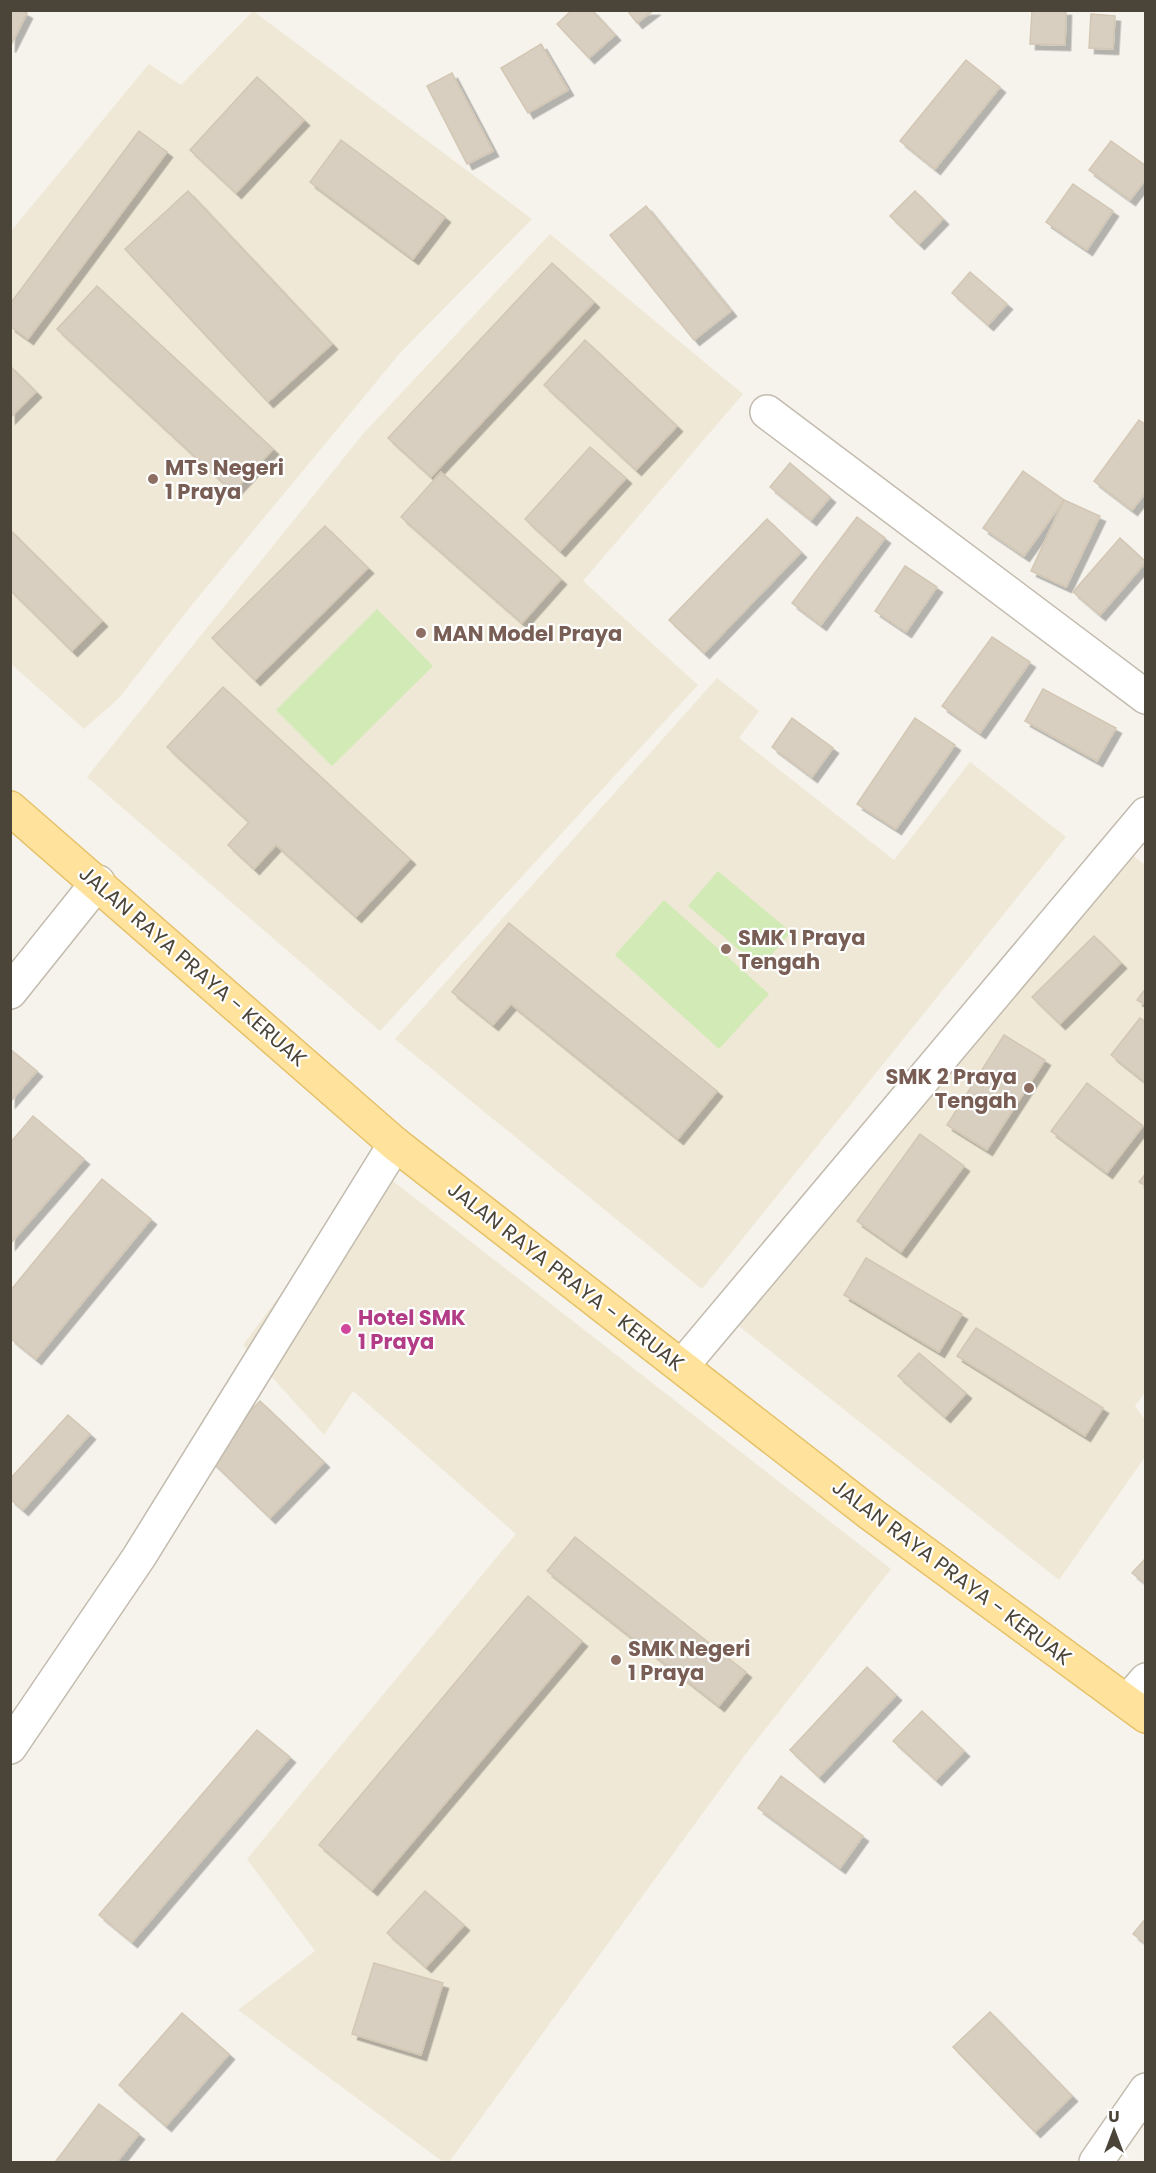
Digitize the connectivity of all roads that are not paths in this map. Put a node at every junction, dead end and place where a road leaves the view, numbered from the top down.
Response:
1 (767, 412) dead end
2 (1146, 698) edge
3 (10, 808) edge
4 (1146, 814) edge
5 (98, 882) junction
6 (10, 992) edge
7 (395, 1144) junction
8 (682, 1366) junction
9 (1139, 1699) edge
10 (10, 1747) edge
11 (1146, 2090) edge
12 (1096, 2163) edge

1 - 2 street
3 - 5 main road, JALAN RAYA PRAYA - KERUAK
4 - 8 street
5 - 6 street
5 - 7 main road, JALAN RAYA PRAYA - KERUAK
7 - 8 main road, JALAN RAYA PRAYA - KERUAK
7 - 10 street
8 - 9 main road, JALAN RAYA PRAYA - KERUAK
11 - 12 street

